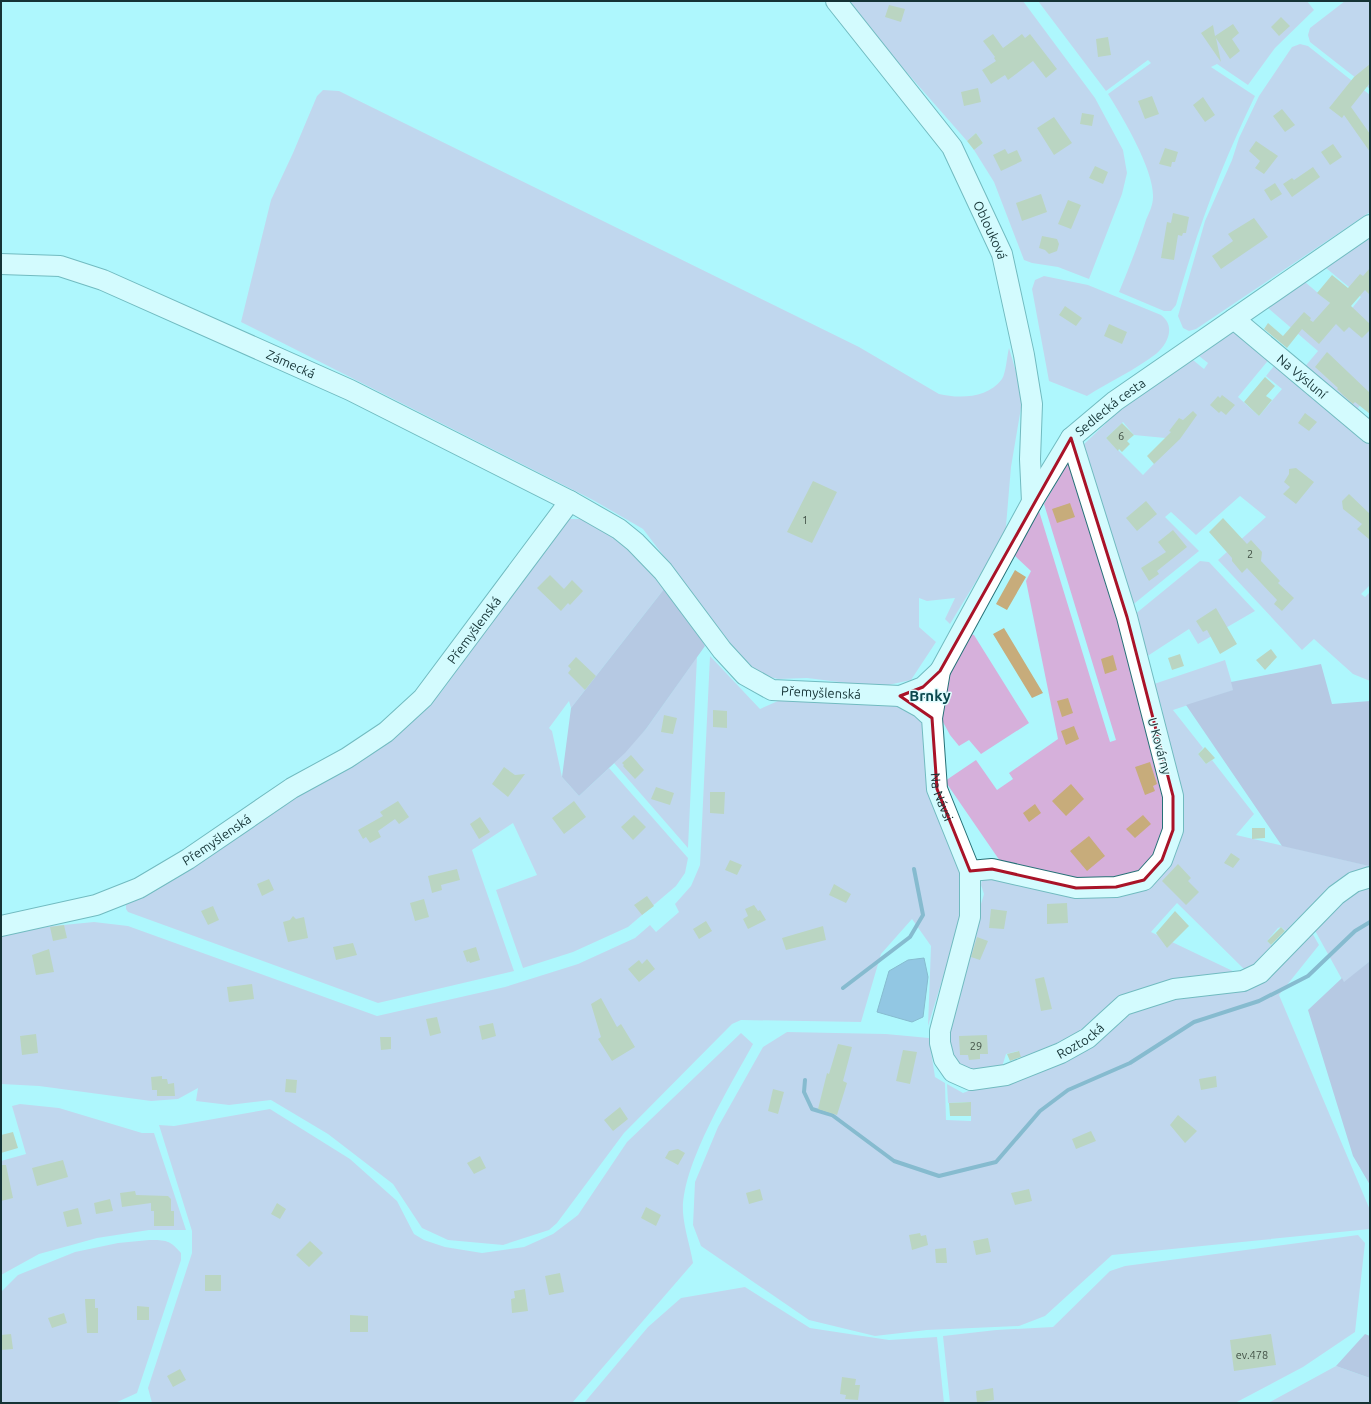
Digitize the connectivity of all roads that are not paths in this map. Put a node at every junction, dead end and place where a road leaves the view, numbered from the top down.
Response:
1 (836, 1) edge
2 (1370, 224) edge
3 (1, 264) edge
4 (1234, 319) junction
5 (1370, 433) edge
6 (1071, 438) junction
7 (570, 500) junction
8 (1032, 502) junction
9 (940, 671) junction
10 (900, 696) junction
11 (932, 718) junction
12 (970, 870) junction
13 (1370, 877) edge
14 (1, 926) edge

1 - 8 street, Oblouková
2 - 4 street, Sedlecká cesta
3 - 7 street, Zámecká
4 - 5 street, Na Výsluní
4 - 6 street, Sedlecká cesta
6 - 8 street, Sedlecká cesta
6 - 12 street, U Kovárny
7 - 10 street, Přemyšlenská
7 - 14 street, Přemyšlenská
8 - 9 street, Sedlecká cesta
9 - 10 street
9 - 11 street, Na Návsi
10 - 11 street
11 - 12 street, Na Návsi
12 - 13 street, Roztocká

